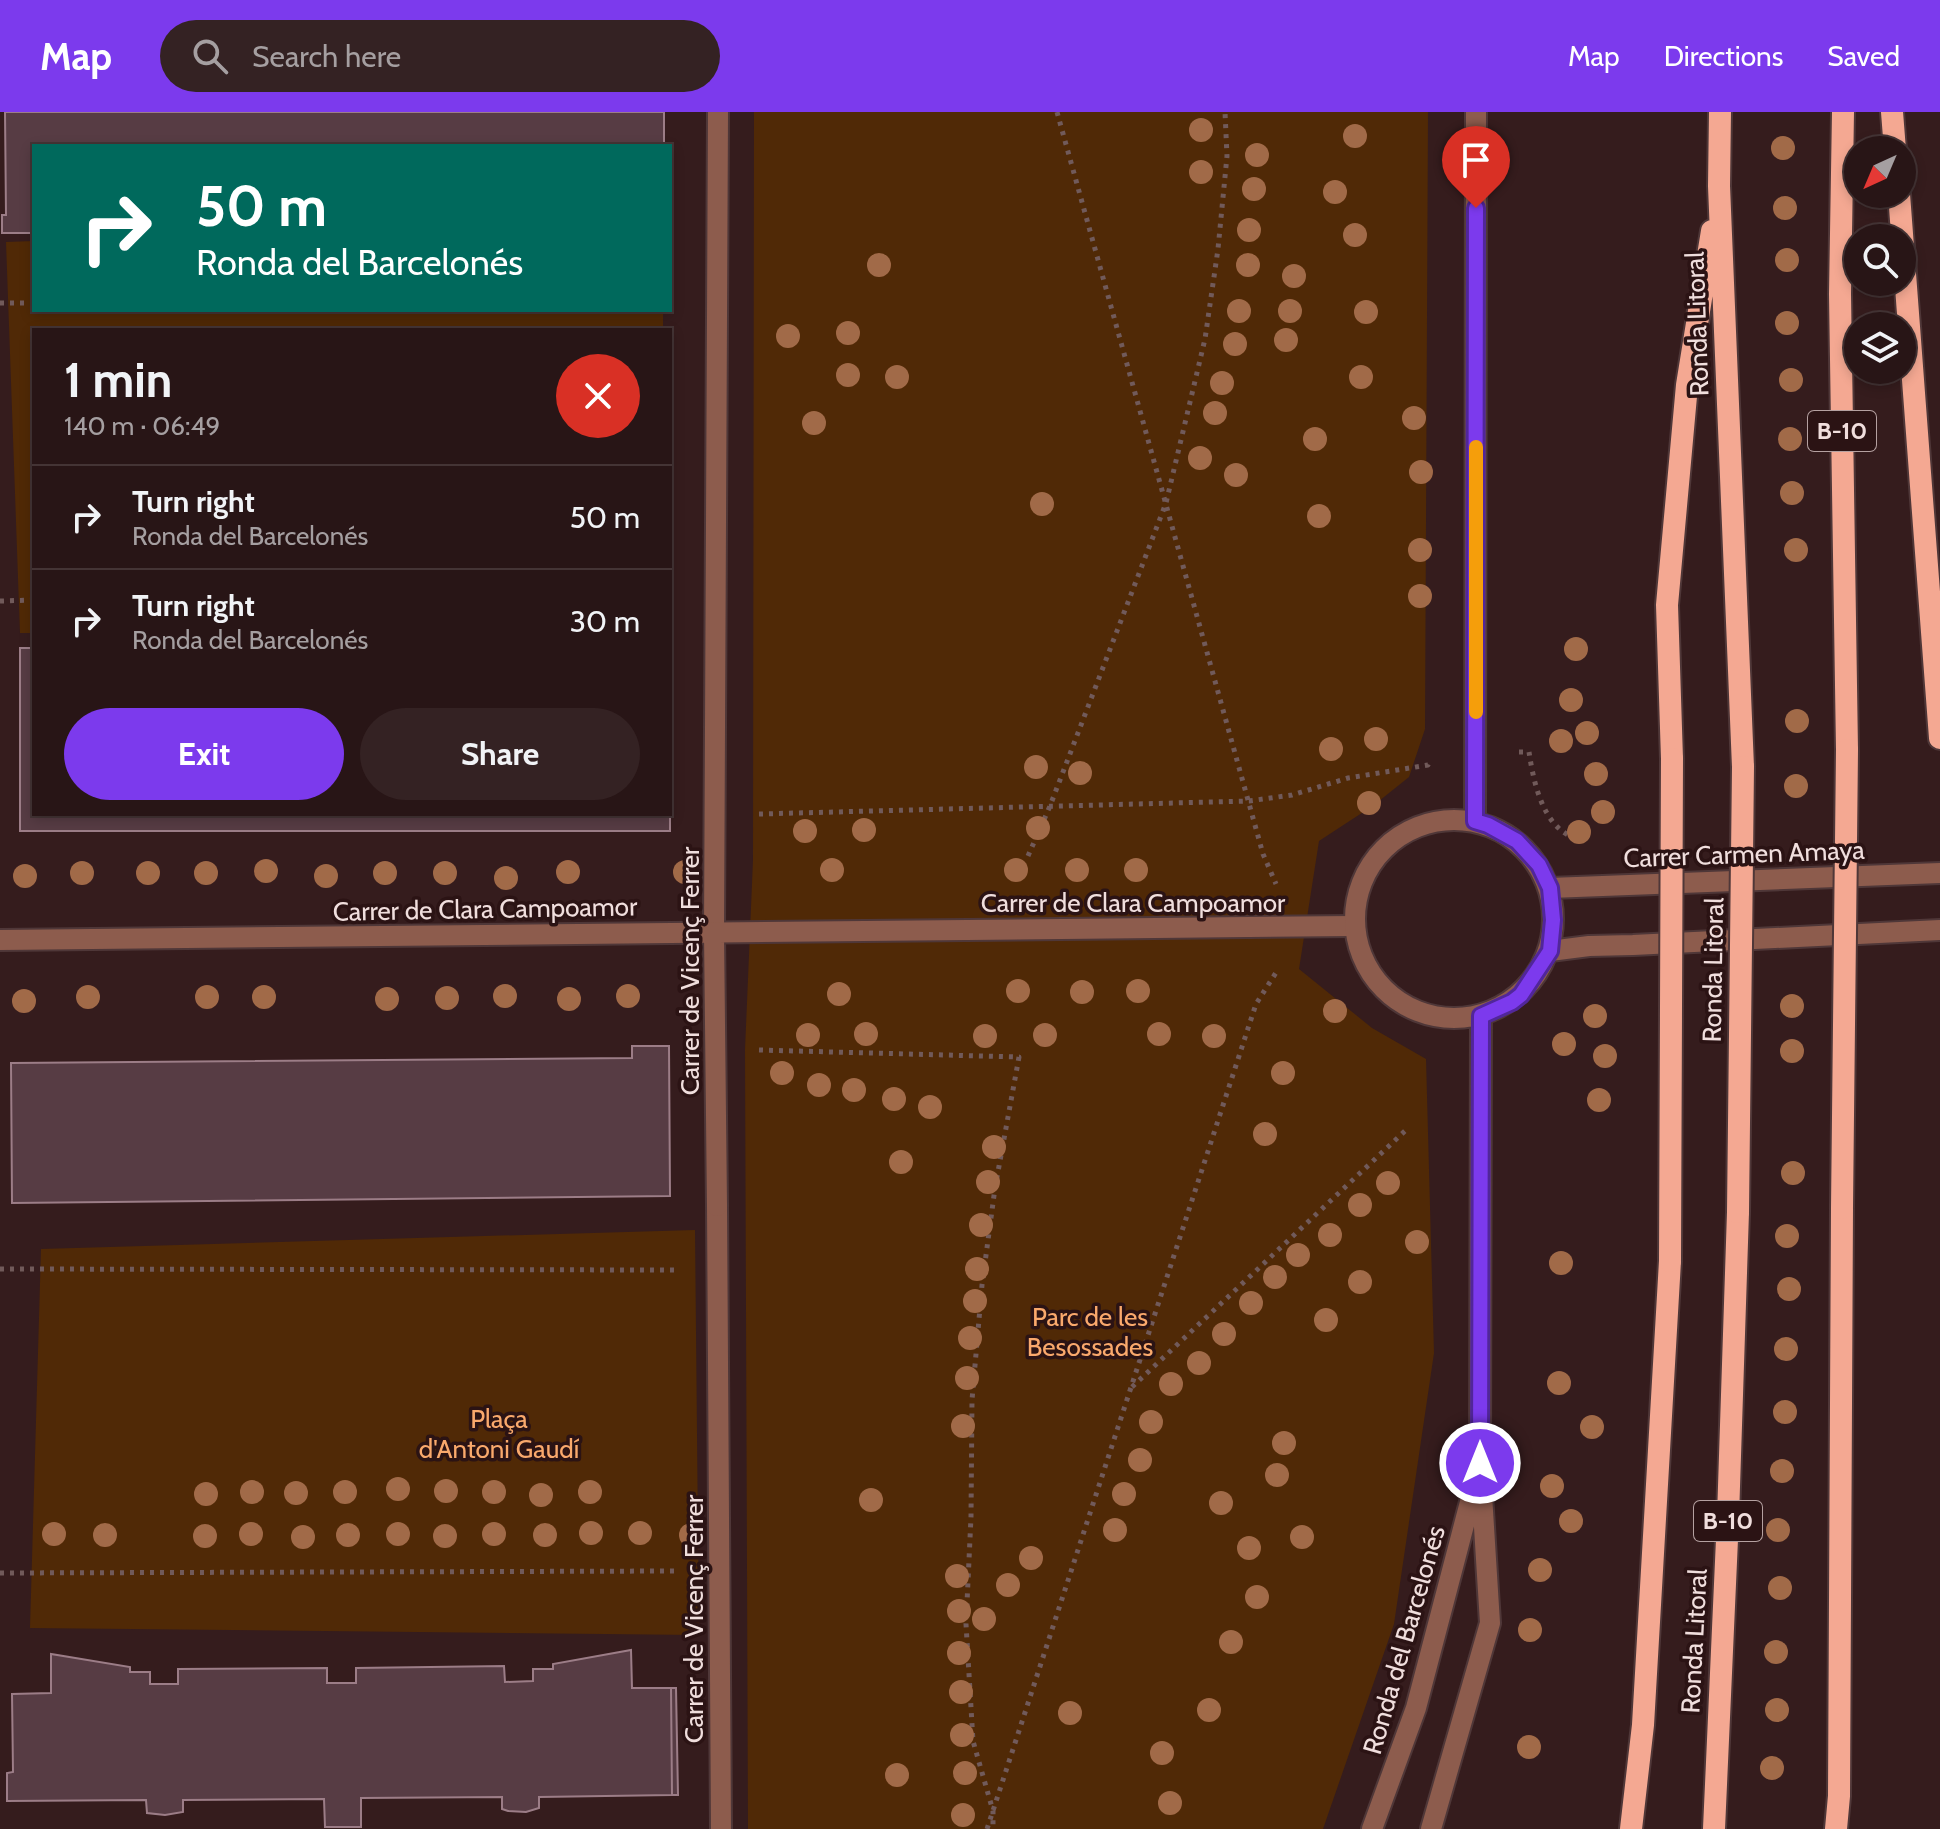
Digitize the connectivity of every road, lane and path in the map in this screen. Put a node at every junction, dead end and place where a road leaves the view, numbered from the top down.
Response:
1 (718, 112) edge
2 (1225, 112) edge
3 (1476, 112) edge
4 (1720, 112) edge
5 (1843, 112) edge
6 (1892, 112) edge
7 (1894, 136) edge
8 (1719, 186) junction
9 (1900, 208) edge
10 (0, 303) edge
11 (32, 303) edge
12 (32, 600) edge
13 (0, 601) edge
14 (1940, 738) edge
15 (1432, 754) dead end
16 (1050, 806) junction
17 (754, 814) dead end
18 (1475, 821) junction
19 (1028, 856) dead end
20 (1940, 873) edge
21 (1550, 888) junction
22 (1354, 926) junction
23 (1940, 930) edge
24 (714, 933) junction
25 (0, 940) edge
26 (1550, 951) junction
27 (1481, 1016) junction
28 (716, 1045) junction
29 (1406, 1130) dead end
30 (0, 1269) edge
31 (717, 1270) junction
32 (1132, 1387) dead end
33 (1480, 1463) junction
34 (720, 1571) junction
35 (0, 1573) edge
36 (721, 1829) edge
37 (993, 1829) edge
38 (1372, 1829) edge
39 (1431, 1829) edge
40 (1631, 1829) edge
41 (1714, 1829) edge
42 (1836, 1829) edge

1 - 24 street, Carrer de Vicenç Ferrer
2 - 16 path
3 - 18 street
4 - 8 highway, Ronda Litoral / B-10
5 - 42 highway, B-10, bridge
6 - 7 highway
8 - 40 highway, bridge
8 - 41 highway, Ronda Litoral / B-10, bridge
9 - 14 highway
10 - 11 path
12 - 13 path
15 - 16 path
16 - 17 path
16 - 19 path
18 - 21 street
18 - 22 street
20 - 21 street, Carrer Carmen Amaya
21 - 26 street
22 - 24 street, Carrer de Clara Campoamor
22 - 27 street
23 - 26 street
24 - 25 street, Carrer de Clara Campoamor
24 - 28 street, Carrer de Vicenç Ferrer
26 - 27 street
27 - 33 street, Ronda del Barcelonés
28 - 31 street, Carrer de Vicenç Ferrer
28 - 37 path
29 - 32 path
30 - 31 path
31 - 34 street, Carrer de Vicenç Ferrer
33 - 38 street, Ronda del Barcelonés
33 - 39 street, Ronda del Barcelonés
34 - 35 path
34 - 36 street, Carrer de Vicenç Ferrer

